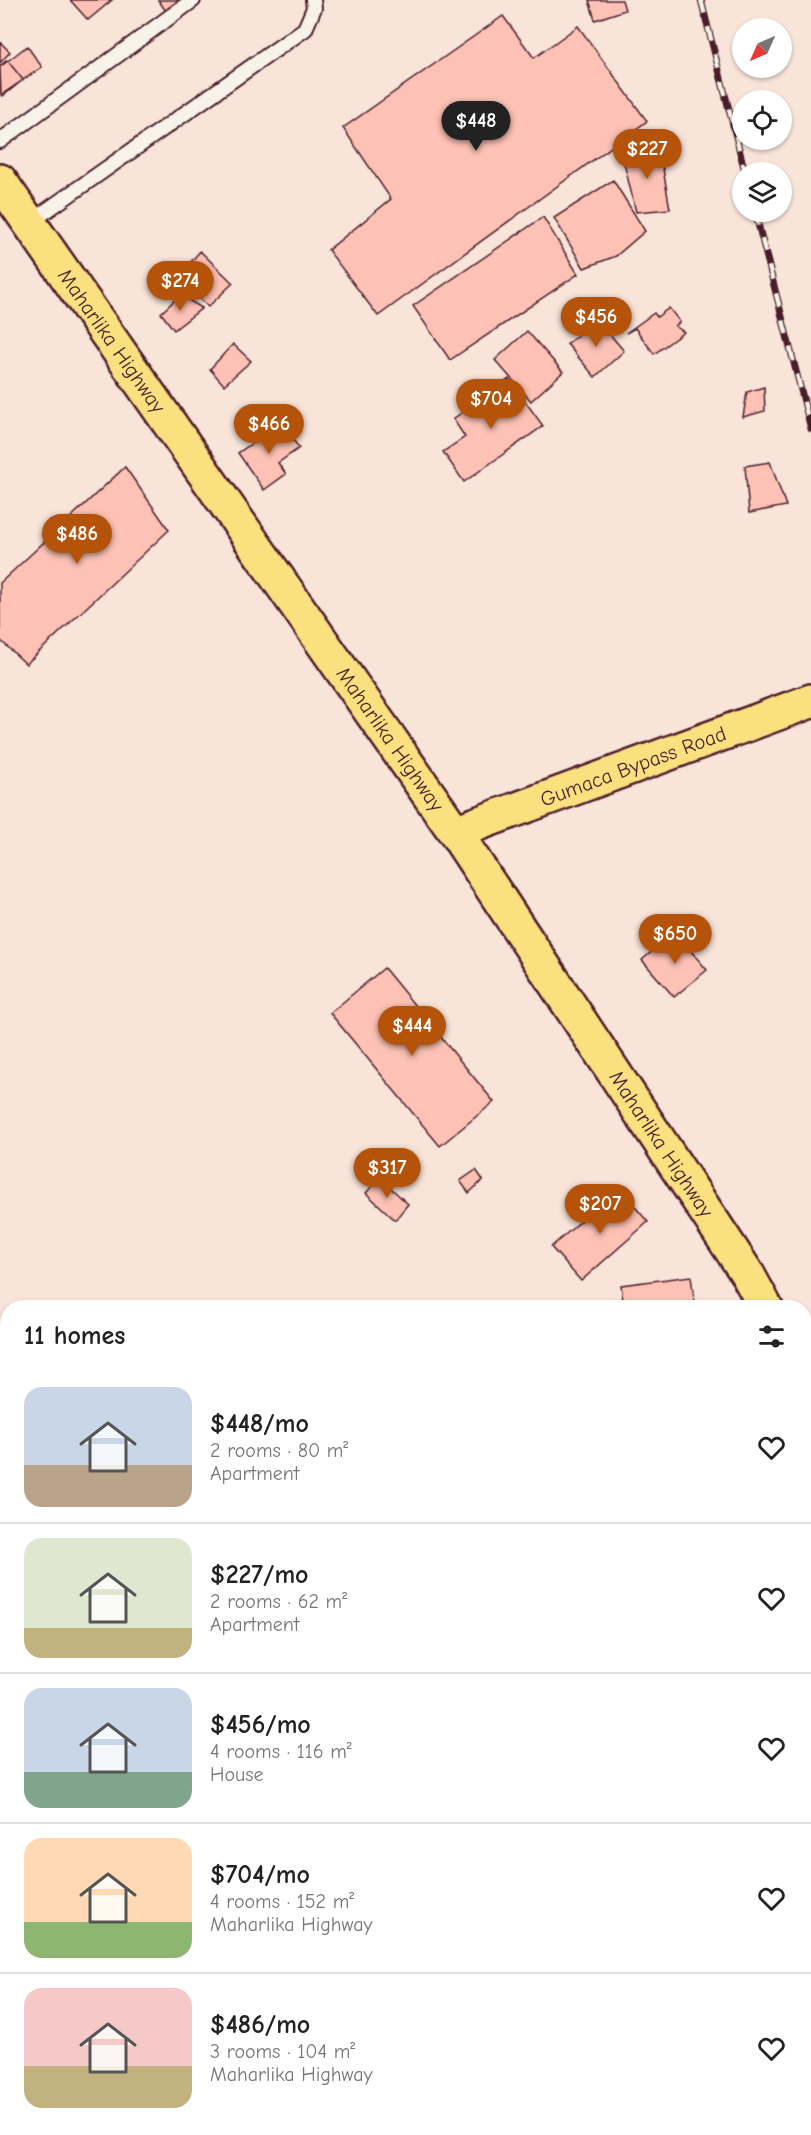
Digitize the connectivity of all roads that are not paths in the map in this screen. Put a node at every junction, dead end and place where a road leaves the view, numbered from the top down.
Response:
1 (193, 0) edge
2 (313, 0) edge
3 (0, 141) edge
4 (0, 181) edge
5 (29, 223) junction
6 (811, 701) edge
7 (455, 832) junction
8 (761, 1300) edge

1 - 3 lane
2 - 5 lane
4 - 5 main road, Maharlika Highway
5 - 7 main road, Maharlika Highway
6 - 7 main road, Gumaca Bypass Road
7 - 8 main road, Maharlika Highway

